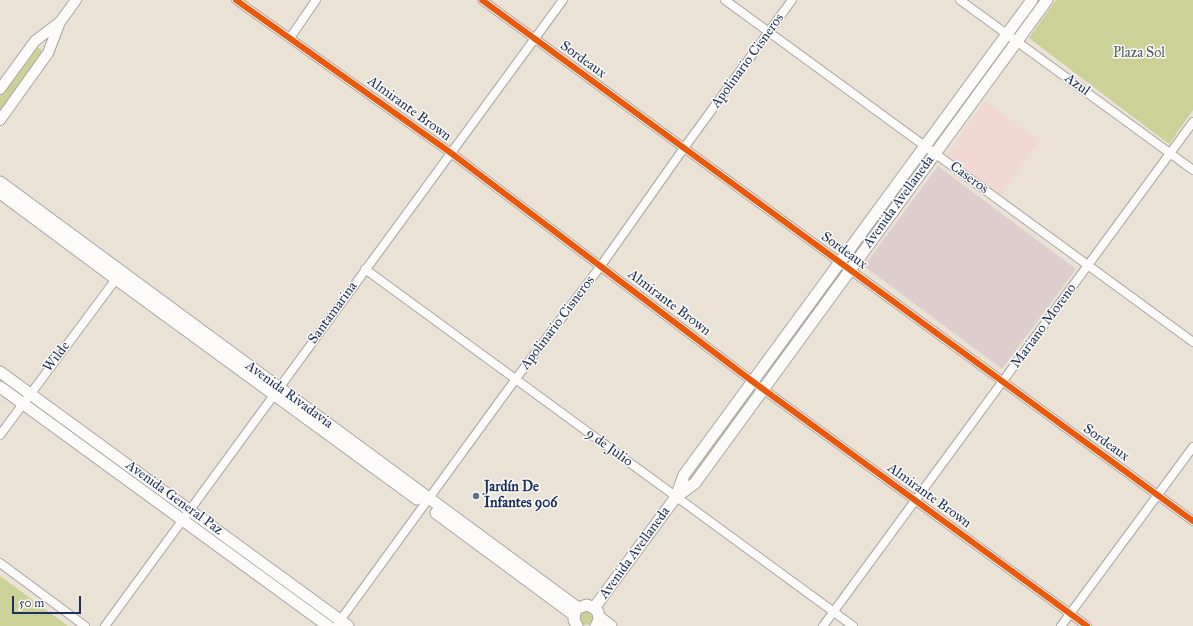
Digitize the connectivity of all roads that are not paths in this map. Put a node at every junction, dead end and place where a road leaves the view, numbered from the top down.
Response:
1 (76, 0) edge
2 (236, 0) edge
3 (316, 0) edge
4 (482, 0) edge
5 (563, 0) edge
6 (725, 0) edge
7 (792, 0) edge
8 (960, 0) edge
9 (1032, 0) edge
10 (1047, 0) edge
11 (60, 22) junction
12 (769, 32) junction
13 (1007, 34) junction
14 (290, 38) junction
15 (534, 39) junction
16 (1016, 41) junction
17 (0, 89) edge
18 (0, 120) edge
19 (1193, 122) edge
20 (925, 146) junction
21 (684, 148) junction
22 (451, 153) junction
23 (935, 153) junction
24 (1170, 153) junction
25 (1193, 170) edge
26 (0, 182) edge
27 (0, 193) edge
28 (840, 262) junction
29 (1088, 265) junction
30 (600, 267) junction
31 (365, 270) junction
32 (850, 270) junction
33 (116, 279) junction
34 (1193, 342) edge
35 (0, 372) edge
36 (516, 380) junction
37 (752, 381) junction
38 (1003, 382) junction
39 (0, 387) edge
40 (763, 389) junction
41 (276, 390) junction
42 (30, 394) junction
43 (23, 404) junction
44 (0, 435) edge
45 (1193, 447) edge
46 (1158, 495) junction
47 (676, 497) junction
48 (916, 500) junction
49 (427, 501) junction
50 (190, 510) junction
51 (182, 520) junction
52 (1193, 521) edge
53 (238, 545) junction
54 (230, 555) junction
55 (0, 563) edge
56 (267, 566) junction
57 (260, 576) junction
58 (834, 612) junction
59 (1070, 614) junction
60 (596, 617) edge
61 (575, 619) edge
62 (341, 624) edge
63 (85, 626) edge
64 (105, 626) edge
65 (328, 626) edge
66 (611, 626) edge
67 (823, 626) edge
68 (853, 626) edge
69 (1061, 626) edge
70 (1087, 626) edge

1 - 11 street
2 - 14 street, Almirante Brown
3 - 14 street
4 - 15 street, Sordeaux
5 - 15 street, Santamarina
6 - 12 street, Caseros
7 - 12 street, Apolinario Cisneros
8 - 13 street, Azul
9 - 13 main road, Avenida Avellaneda
10 - 16 main road, Avenida Avellaneda
11 - 17 street
11 - 18 street
12 - 20 street, Caseros
12 - 21 street, Apolinario Cisneros
13 - 16 street, Azul
13 - 20 main road, Avenida Avellaneda
14 - 22 street, Almirante Brown
15 - 21 street, Sordeaux
15 - 22 street, Santamarina
16 - 23 main road, Avenida Avellaneda
16 - 24 street, Azul
19 - 24 street, Mariano Moreno
20 - 23 street, Caseros
20 - 28 main road, Avenida Avellaneda
21 - 28 street, Sordeaux
21 - 30 street, Apolinario Cisneros
22 - 30 street, Almirante Brown
22 - 31 street, Santamarina
23 - 29 street, Caseros
23 - 32 main road, Avenida Avellaneda
24 - 25 street, Azul
24 - 29 street, Mariano Moreno
26 - 41 main road, Avenida Rivadavia
27 - 33 main road, Avenida Rivadavia
28 - 32 street, Sordeaux
28 - 37 main road, Avenida Avellaneda
29 - 34 street, Caseros
29 - 38 street, Mariano Moreno
30 - 36 street, Apolinario Cisneros
30 - 37 street, Almirante Brown
31 - 36 street, 9 de Julio
31 - 41 street, Santamarina
32 - 38 street, Sordeaux
32 - 40 main road, Avenida Avellaneda
33 - 41 main road, Avenida Rivadavia
33 - 42 street, Wilde
35 - 42 main road, Avenida General Paz
36 - 47 street, 9 de Julio
36 - 49 street, Apolinario Cisneros
37 - 40 street, Almirante Brown
37 - 47 main road, Avenida Avellaneda
38 - 46 street, Sordeaux
38 - 48 street, Mariano Moreno
39 - 43 main road, Avenida General Paz
40 - 47 main road, Avenida Avellaneda
40 - 48 street, Almirante Brown
41 - 49 main road, Avenida Rivadavia
41 - 50 street, Santamarina
42 - 43 street, Wilde
42 - 50 main road, Avenida General Paz
43 - 44 street, Wilde
43 - 51 main road, Avenida General Paz
45 - 46 street
46 - 52 street, Sordeaux
46 - 59 street
47 - 58 street, 9 de Julio
47 - 60 main road, Avenida Avellaneda
48 - 58 street, Mariano Moreno
48 - 59 street, Almirante Brown
49 - 61 main road, Avenida Rivadavia
49 - 62 street, Apolinario Cisneros
50 - 51 street, Santamarina
50 - 53 main road, Avenida General Paz
51 - 54 main road, Avenida General Paz
51 - 64 street, Santamarina
53 - 54 main road
53 - 56 main road, Avenida General Paz
54 - 57 main road, Avenida General Paz
55 - 63 street
56 - 57 main road
56 - 62 main road, Avenida General Paz
57 - 65 main road, Avenida General Paz
58 - 67 street, Mariano Moreno
58 - 68 street, 9 de Julio
59 - 69 street
59 - 70 street, Almirante Brown
60 - 61 main road
60 - 66 main road

